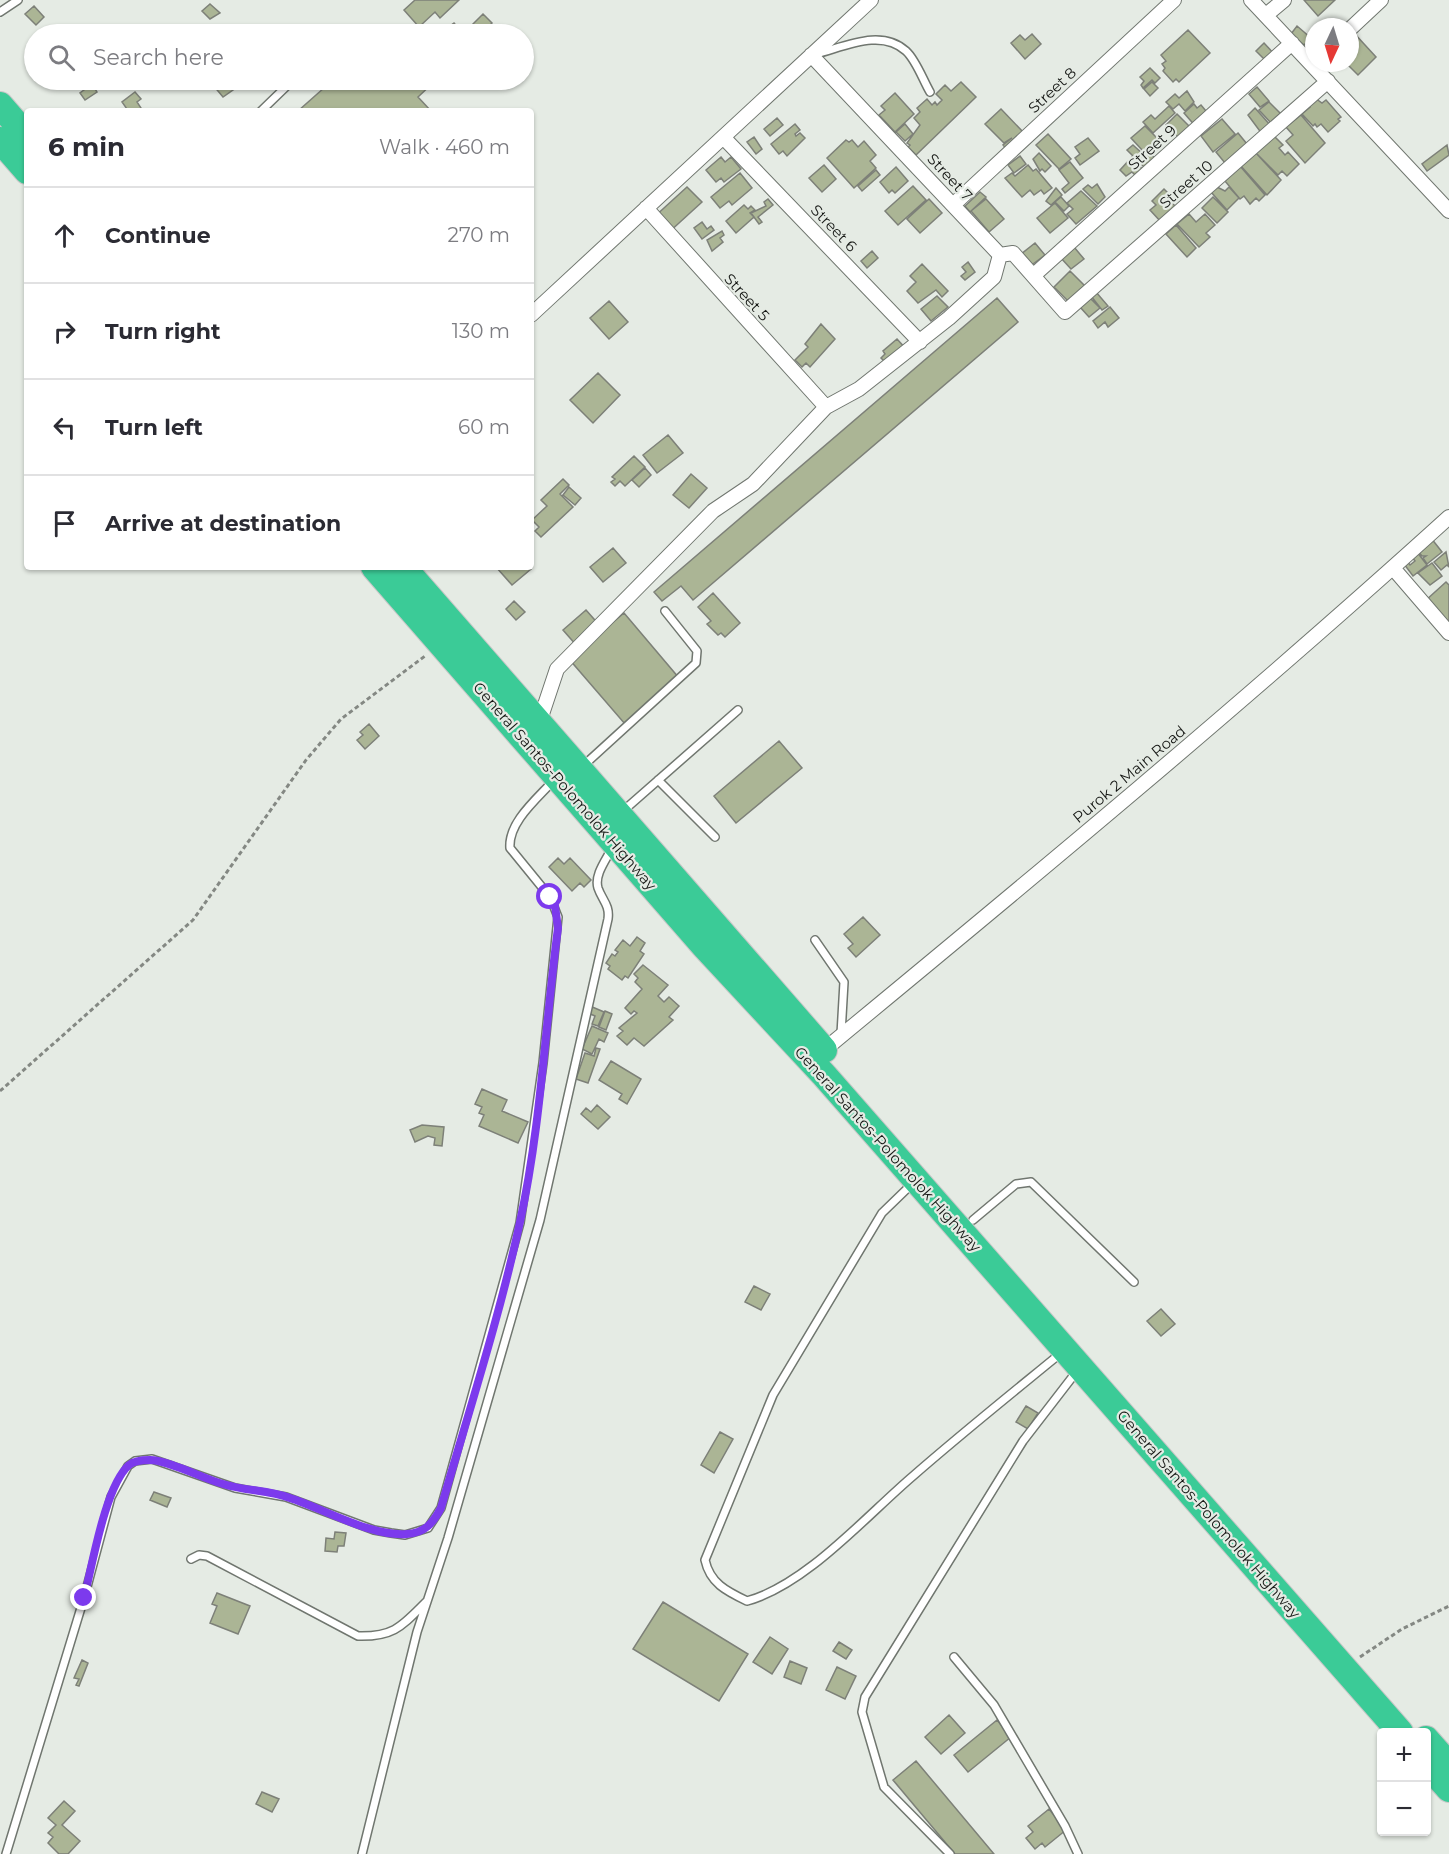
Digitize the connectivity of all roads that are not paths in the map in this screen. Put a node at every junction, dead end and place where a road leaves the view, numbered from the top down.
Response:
1 (18, 0) edge
2 (871, 0) edge
3 (1174, 0) edge
4 (1251, 0) edge
5 (1284, 0) edge
6 (1381, 0) edge
7 (0, 12) edge
8 (1266, 15) junction
9 (1359, 21) edge
10 (1292, 43) junction
11 (812, 55) junction
12 (1305, 55) edge
13 (1320, 72) edge
14 (1328, 81) junction
15 (282, 90) edge
16 (930, 92) dead end
17 (0, 105) edge
18 (264, 108) edge
19 (24, 133) edge
20 (723, 137) junction
21 (0, 140) edge
22 (24, 168) edge
23 (953, 205) junction
24 (646, 208) junction
25 (1449, 211) edge
26 (1000, 255) junction
27 (1034, 275) junction
28 (534, 312) edge
29 (1065, 312) joint
30 (920, 342) dead end
31 (826, 407) junction
32 (1449, 517) edge
33 (1393, 568) junction
34 (377, 570) edge
35 (406, 570) edge
36 (665, 611) dead end
37 (1449, 633) edge
38 (738, 710) dead end
39 (539, 723) junction
40 (569, 768) junction
41 (658, 780) junction
42 (619, 814) junction
43 (715, 837) dead end
44 (615, 843) junction
45 (815, 940) dead end
46 (832, 1043) junction
47 (916, 1180) junction
48 (973, 1220) junction
49 (1134, 1282) dead end
50 (1072, 1358) junction
51 (191, 1559) dead end
52 (428, 1600) junction
53 (954, 1657) dead end
54 (1396, 1728) edge
55 (1417, 1728) edge
56 (1431, 1745) edge
57 (1449, 1765) edge
58 (1431, 1769) edge
59 (1449, 1789) edge
60 (6, 1854) edge
61 (362, 1854) edge
62 (950, 1854) edge
63 (1078, 1854) edge

1 - 7 lane
2 - 11 street
3 - 23 street, Street 8
4 - 8 street
5 - 8 street
6 - 9 street
8 - 10 street
10 - 12 street
10 - 27 street, Street 9
11 - 16 lane
11 - 20 street
11 - 23 street, Street 7
13 - 14 street
14 - 25 street
14 - 29 street, Street 10
15 - 18 lane
17 - 19 highway
20 - 24 street
20 - 30 street, Street 6
21 - 22 highway
23 - 26 street, Street 7
24 - 28 street
24 - 31 street, Street 5
26 - 27 street, Street 7
26 - 31 street
27 - 29 street, Street 7
31 - 39 street
32 - 33 street, Purok 2 Main Road
33 - 37 street
33 - 46 street, Purok 2 Main Road
34 - 40 highway, General Santos-Polomolok Highway
35 - 39 highway
36 - 40 lane
38 - 41 lane
39 - 40 highway
40 - 42 highway
40 - 44 highway, General Santos-Polomolok Highway
40 - 60 lane
41 - 42 lane
41 - 43 lane
42 - 46 highway
44 - 47 highway, General Santos-Polomolok Highway
44 - 52 lane
45 - 46 lane
46 - 48 highway
47 - 50 highway, General Santos-Polomolok Highway
47 - 50 lane
48 - 49 lane
48 - 55 highway
50 - 54 highway, General Santos-Polomolok Highway
50 - 62 lane
51 - 52 lane
52 - 61 lane
53 - 63 lane
56 - 57 highway
58 - 59 highway

